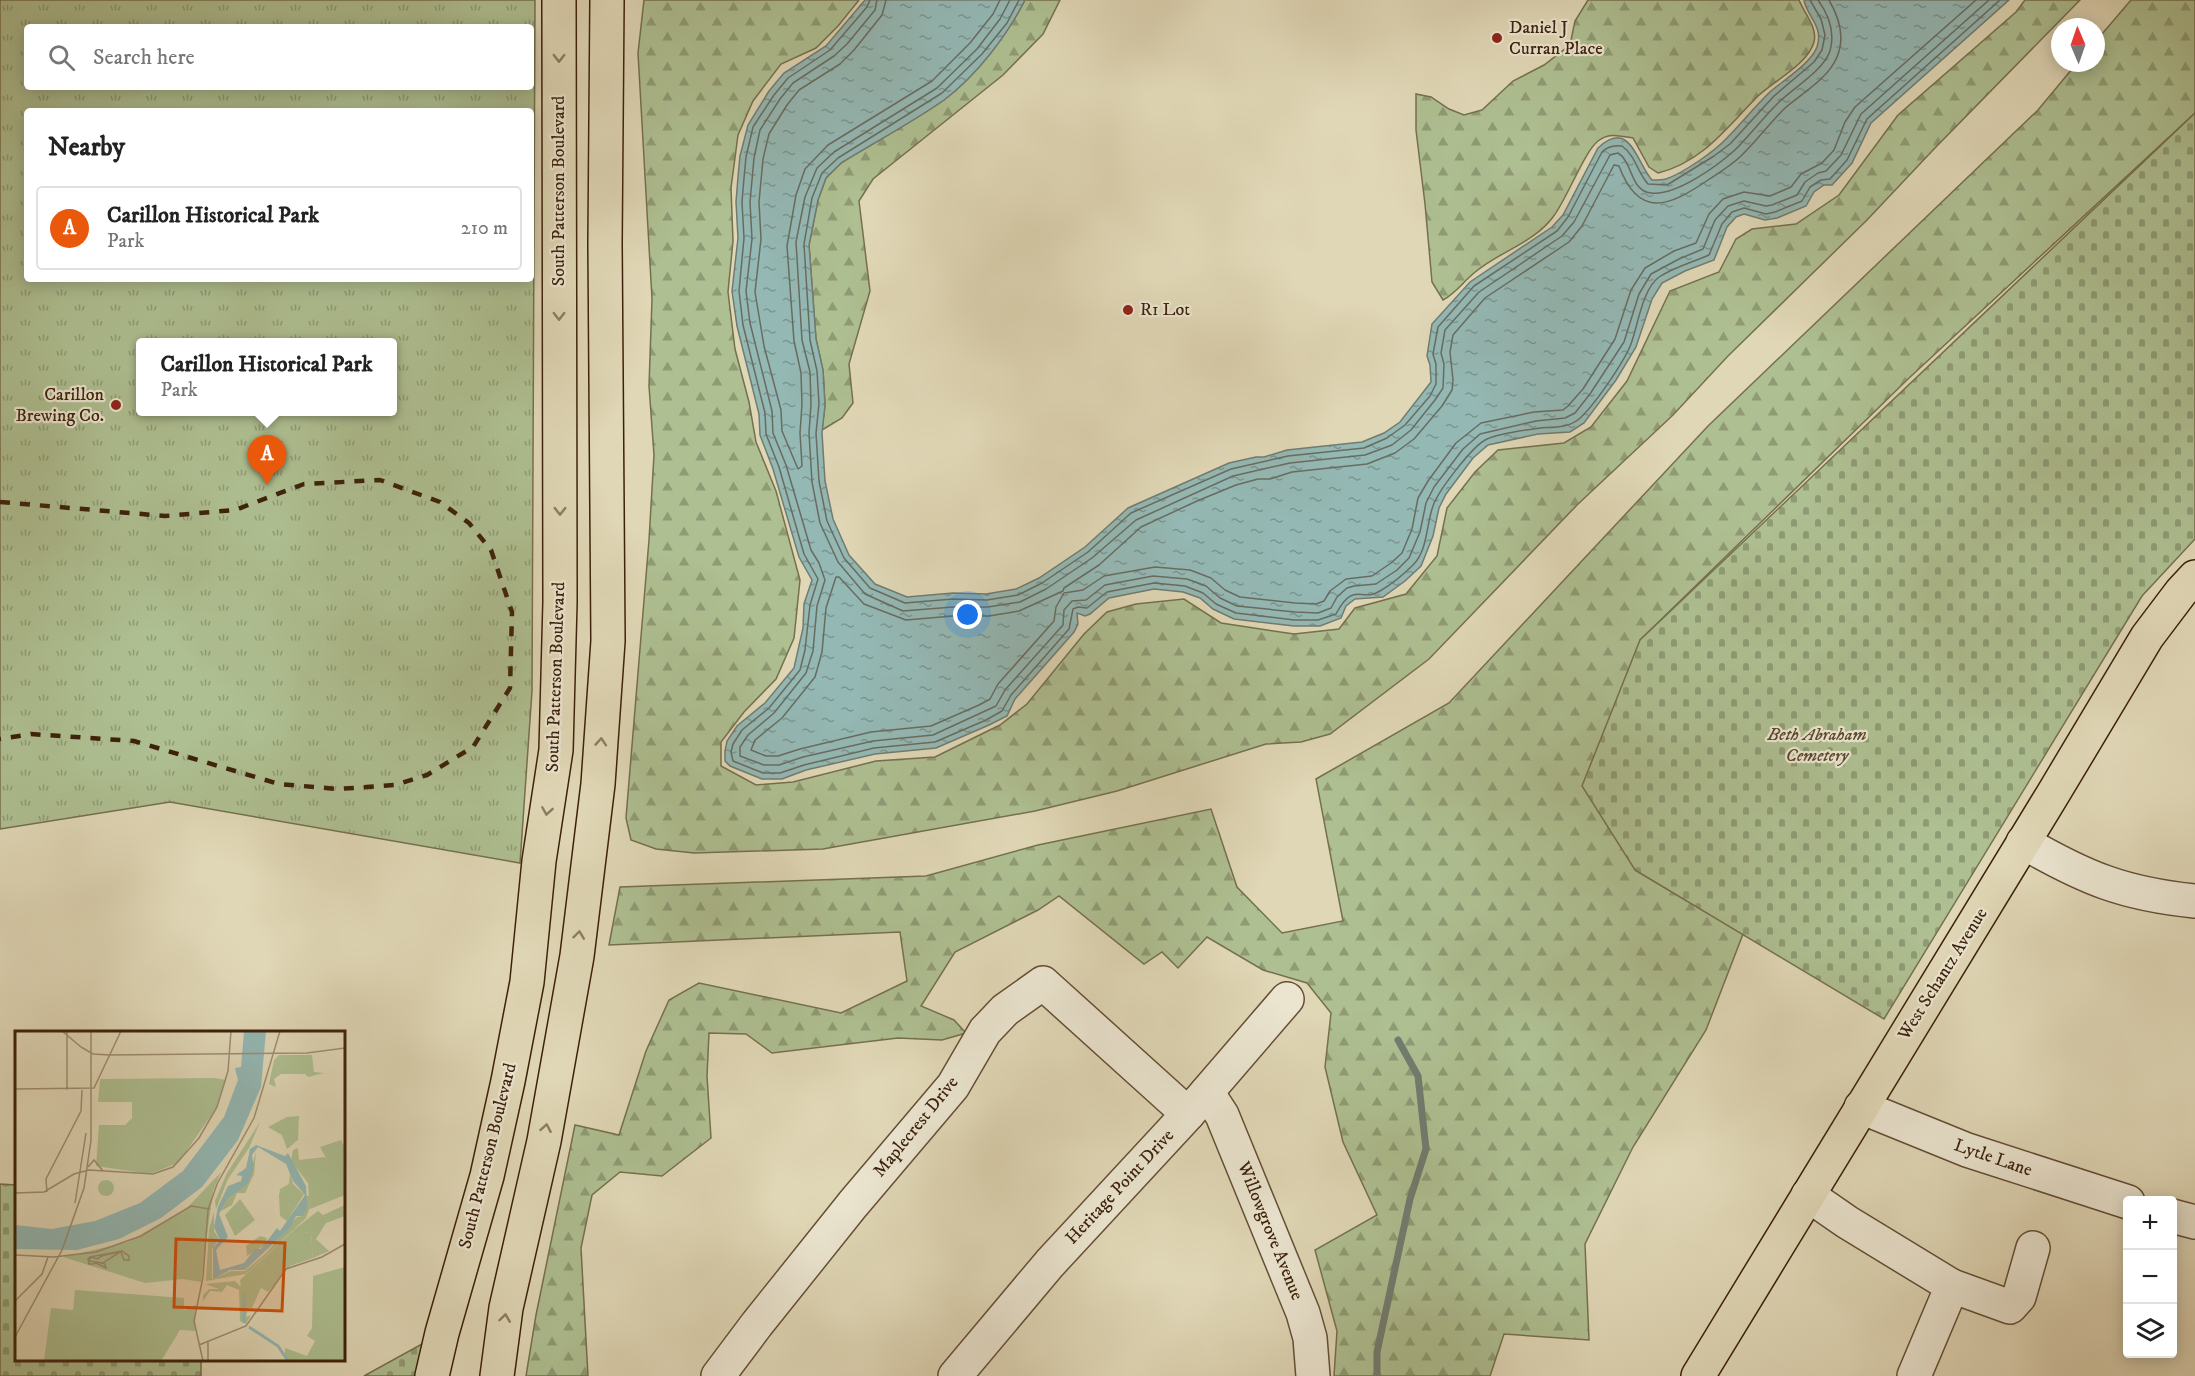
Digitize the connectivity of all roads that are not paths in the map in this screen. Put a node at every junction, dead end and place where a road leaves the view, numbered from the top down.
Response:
1 (559, 0) edge
2 (607, 0) edge
3 (2195, 577) edge
4 (2024, 842) junction
5 (2195, 901) edge
6 (1287, 999) dead end
7 (1198, 1103) junction
8 (1861, 1107) junction
9 (1808, 1195) junction
10 (2123, 1201) edge
11 (2177, 1217) edge
12 (2195, 1222) edge
13 (2033, 1248) dead end
14 (1952, 1286) junction
15 (432, 1376) edge
16 (496, 1376) edge
17 (718, 1376) edge
18 (954, 1376) edge
19 (1313, 1376) edge
20 (1698, 1376) edge
21 (1914, 1376) edge

1 -> 15 main road, South Patterson Boulevard
16 -> 2 main road
3 - 4 main road, West Schantz Avenue
4 - 5 street
4 - 8 main road, West Schantz Avenue
6 - 7 street, Heritage Point Drive
7 - 17 street, Maplecrest Drive
7 - 18 street, Heritage Point Drive
7 - 19 street, Willowgrove Avenue
8 - 9 main road, West Schantz Avenue
8 - 10 street, Lytle Lane
9 - 14 street
9 - 20 main road, West Schantz Avenue
11 - 12 street
13 - 14 street
14 - 21 street

